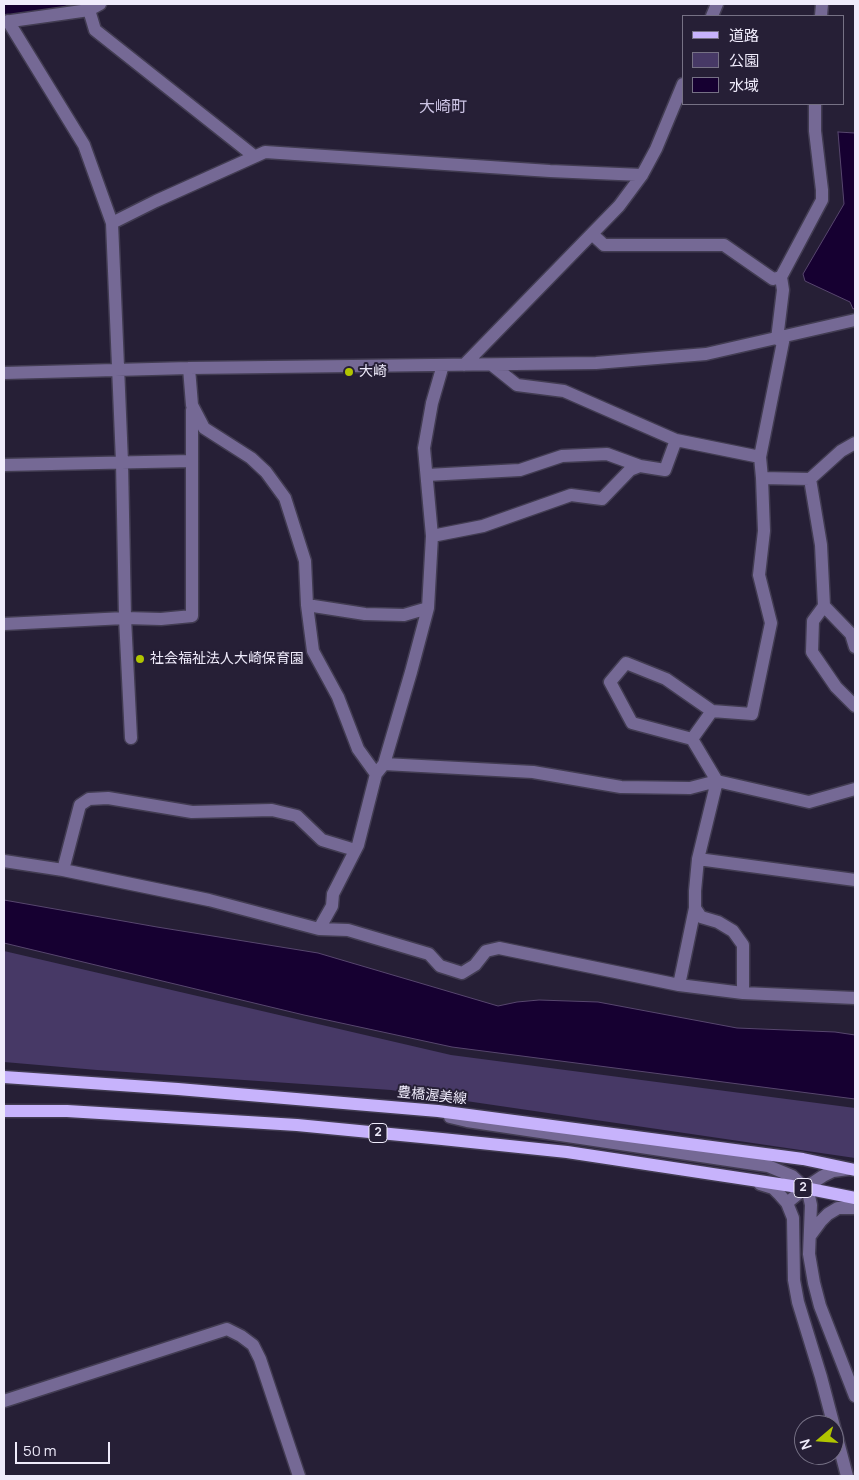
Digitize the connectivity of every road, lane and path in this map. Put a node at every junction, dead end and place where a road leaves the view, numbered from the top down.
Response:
1 (95, 7) edge
2 (6, 22) edge
3 (682, 86) edge
4 (815, 105) edge
5 (254, 156) junction
6 (642, 175) junction
7 (112, 224) junction
8 (592, 234) junction
9 (782, 277) junction
10 (855, 320) edge
11 (780, 338) junction
12 (443, 365) junction
13 (464, 365) junction
14 (492, 365) junction
15 (189, 368) junction
16 (118, 371) junction
17 (4, 373) edge
18 (192, 405) junction
19 (676, 440) junction
20 (855, 443) edge
21 (760, 457) junction
22 (192, 461) junction
23 (122, 462) junction
24 (4, 465) edge
25 (640, 466) junction
26 (427, 475) junction
27 (762, 478) junction
28 (810, 479) junction
29 (432, 536) junction
30 (307, 605) junction
31 (824, 606) junction
32 (428, 608) junction
33 (125, 618) junction
34 (4, 624) edge
35 (853, 633) edge
36 (855, 647) edge
37 (855, 706) edge
38 (712, 711) junction
39 (131, 738) dead end
40 (692, 739) junction
41 (380, 769) junction
42 (717, 781) junction
43 (855, 789) edge
44 (355, 850) junction
45 (698, 859) junction
46 (4, 861) edge
47 (63, 870) junction
48 (855, 880) edge
49 (695, 908) junction
50 (319, 929) junction
51 (679, 985) junction
52 (743, 993) junction
53 (855, 998) edge
54 (4, 1077) edge
55 (419, 1109) junction
56 (4, 1111) edge
57 (852, 1169) edge
58 (750, 1180) junction
59 (805, 1188) junction
60 (855, 1198) edge
61 (787, 1203) junction
62 (855, 1208) edge
63 (809, 1238) junction
64 (855, 1396) edge
65 (4, 1401) edge
66 (299, 1476) edge
67 (847, 1476) edge

1 - 2 street
1 - 5 street
2 - 7 street
3 - 6 street
4 - 9 street
5 - 6 street
5 - 7 street
6 - 8 street
7 - 16 street
8 - 9 street
8 - 13 street
9 - 11 street
10 - 11 street
11 - 14 street
11 - 21 street
12 - 13 street
12 - 15 street
12 - 26 street
13 - 14 street
14 - 19 street
15 - 16 street
15 - 18 street
16 - 17 street
16 - 23 street
18 - 22 street
18 - 30 street
19 - 21 street
19 - 25 street
20 - 28 street
21 - 27 street
22 - 23 street
22 - 33 street
23 - 24 street
23 - 33 street
25 - 26 street
25 - 29 street
26 - 29 street
27 - 28 street
27 - 38 street
28 - 31 street
29 - 32 street
30 - 32 street
30 - 41 street
31 - 35 street
31 - 37 street
32 - 41 street
33 - 34 street
33 - 39 street
35 - 36 street
38 - 40 street
38 - 40 street
40 - 42 street
41 - 42 street
41 - 44 street
42 - 43 street
42 - 45 street
44 - 47 street
44 - 50 street
45 - 48 street
45 - 49 street
46 - 47 street
47 - 50 street
49 - 51 street
49 - 52 street
50 - 51 street
51 - 52 street
52 - 53 street
54 - 55 main road, 豊橋渥美線 / 2
55 - 57 main road, 豊橋渥美線 / 2
55 - 59 street
56 - 58 main road, 2
57 - 59 street
58 - 59 main road, 2
58 - 61 street
59 - 60 main road, 2
59 - 61 street
59 - 63 street
61 - 67 street
62 - 63 street
63 - 64 street
65 - 66 street

